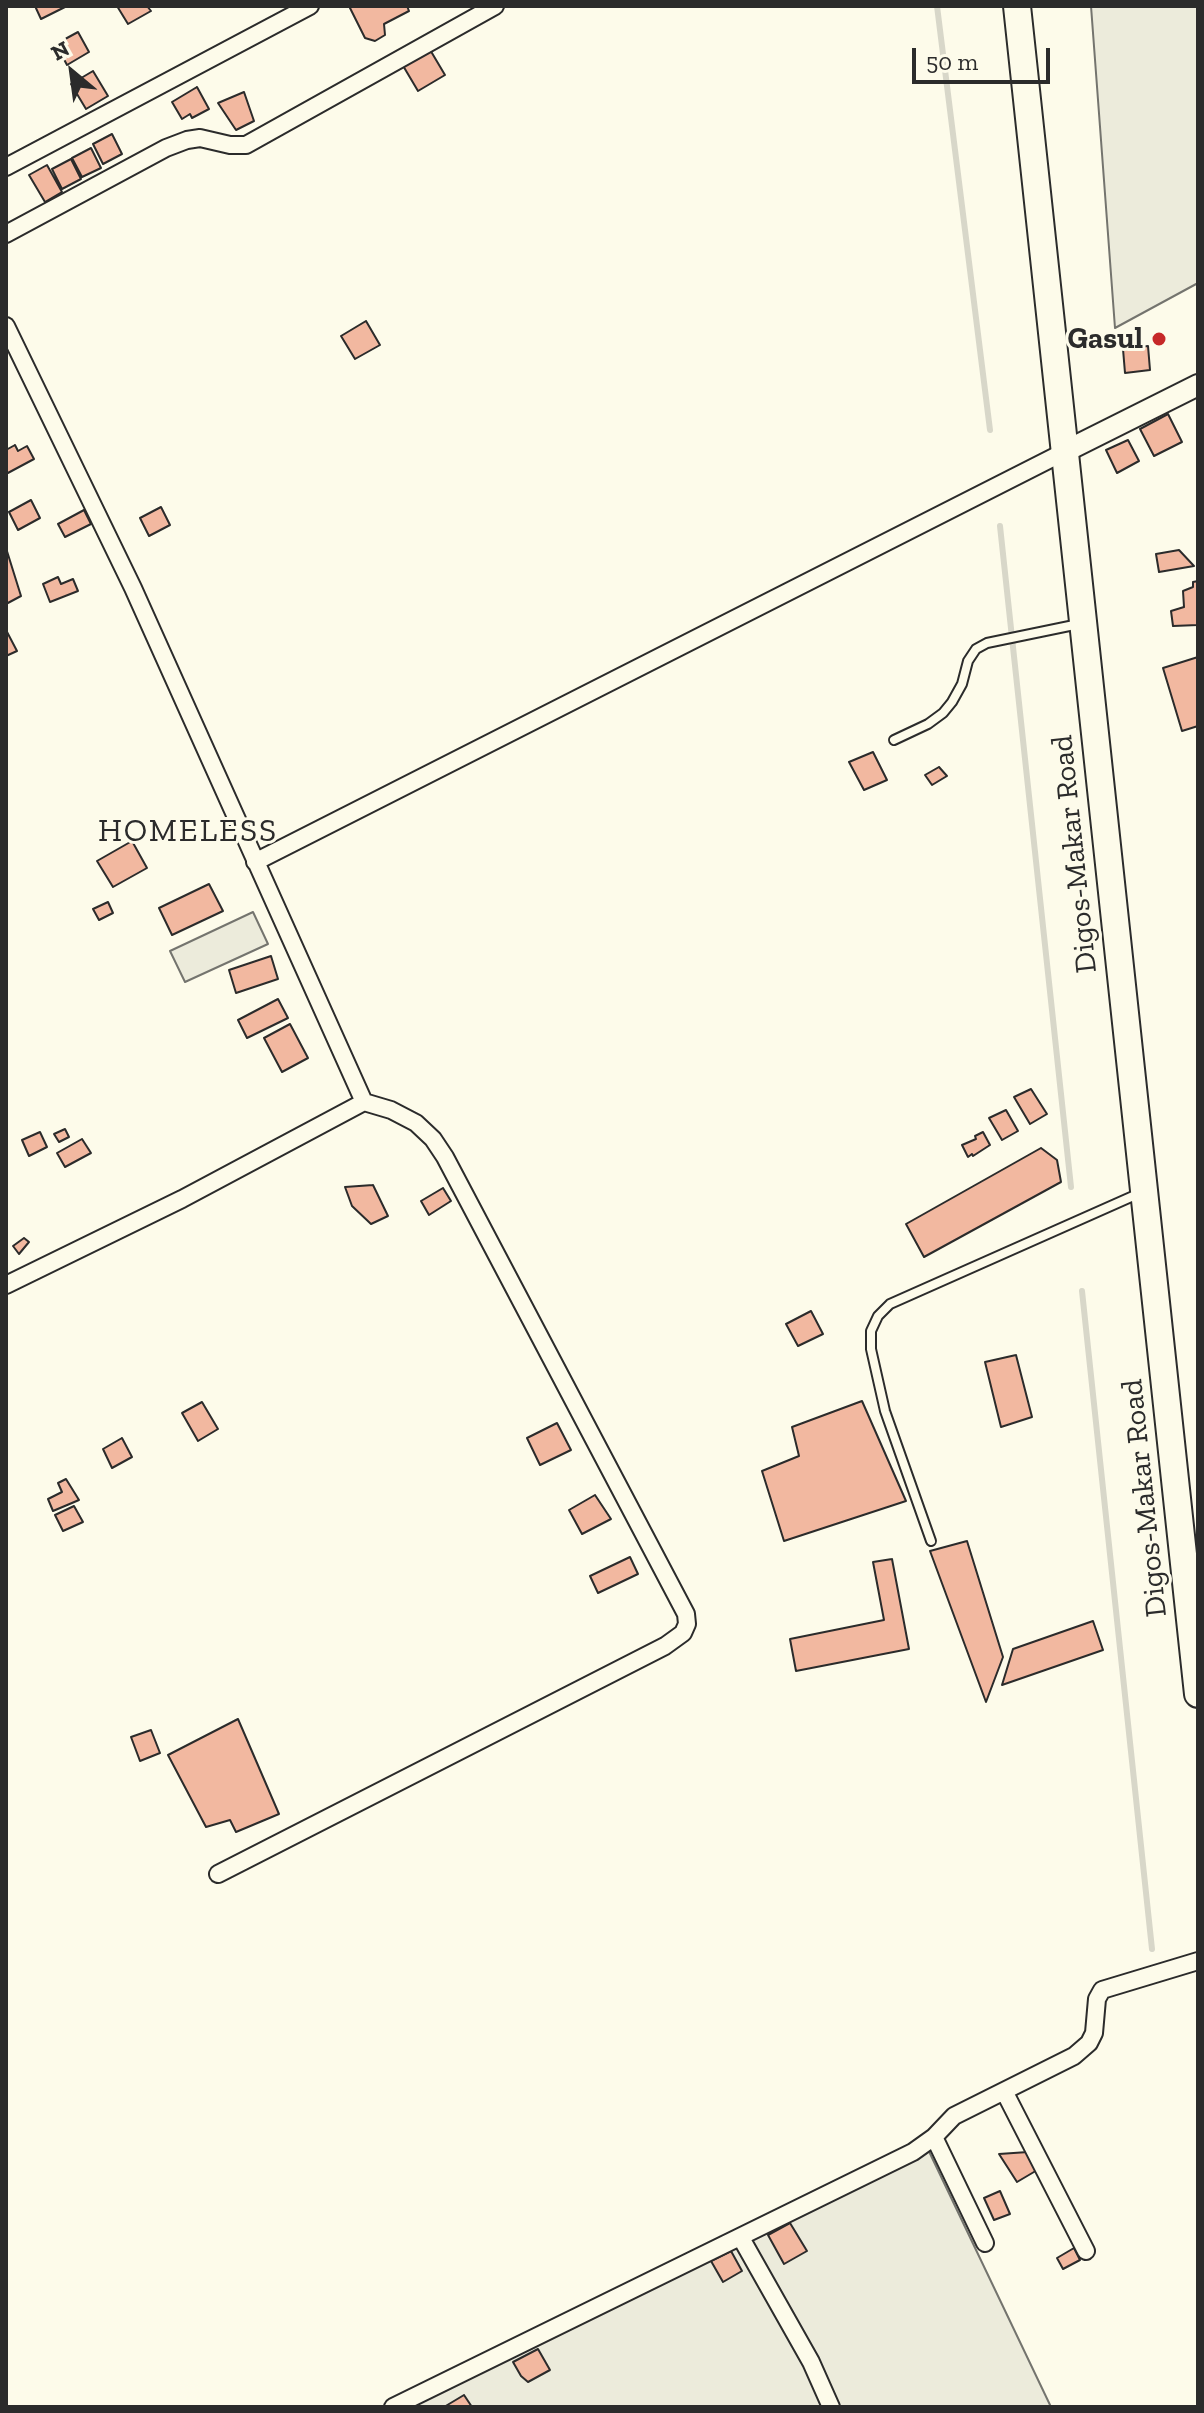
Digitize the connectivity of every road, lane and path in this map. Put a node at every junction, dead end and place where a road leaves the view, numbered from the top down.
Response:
1 (310, 6) edge
2 (495, 6) edge
3 (1017, 6) edge
4 (6, 167) edge
5 (6, 234) edge
6 (8, 335) edge
7 (1198, 385) edge
8 (1064, 452) junction
9 (1082, 623) junction
10 (894, 740) dead end
11 (255, 862) junction
12 (364, 1102) junction
13 (1144, 1191) junction
14 (6, 1285) edge
15 (931, 1541) dead end
16 (1191, 1566) edge
17 (1198, 1694) edge
18 (218, 1874) dead end
19 (1198, 1961) edge
20 (1004, 2091) junction
21 (934, 2137) junction
22 (741, 2238) junction
23 (985, 2243) dead end
24 (1086, 2251) dead end
25 (393, 2407) edge
26 (831, 2407) edge

1 - 4 street
2 - 5 street
3 - 8 main road, Digos-Makar Road
6 - 11 street
7 - 8 street
8 - 9 main road, Digos-Makar Road
8 - 11 street
9 - 10 lane
9 - 13 main road, Digos-Makar Road
11 - 12 street
12 - 14 street
12 - 18 street
13 - 15 lane
13 - 16 main road, Digos-Makar Road
16 - 17 main road, Digos-Makar Road
19 - 20 street
20 - 21 street
20 - 24 street
21 - 22 street
21 - 23 street
22 - 25 street
22 - 26 street

